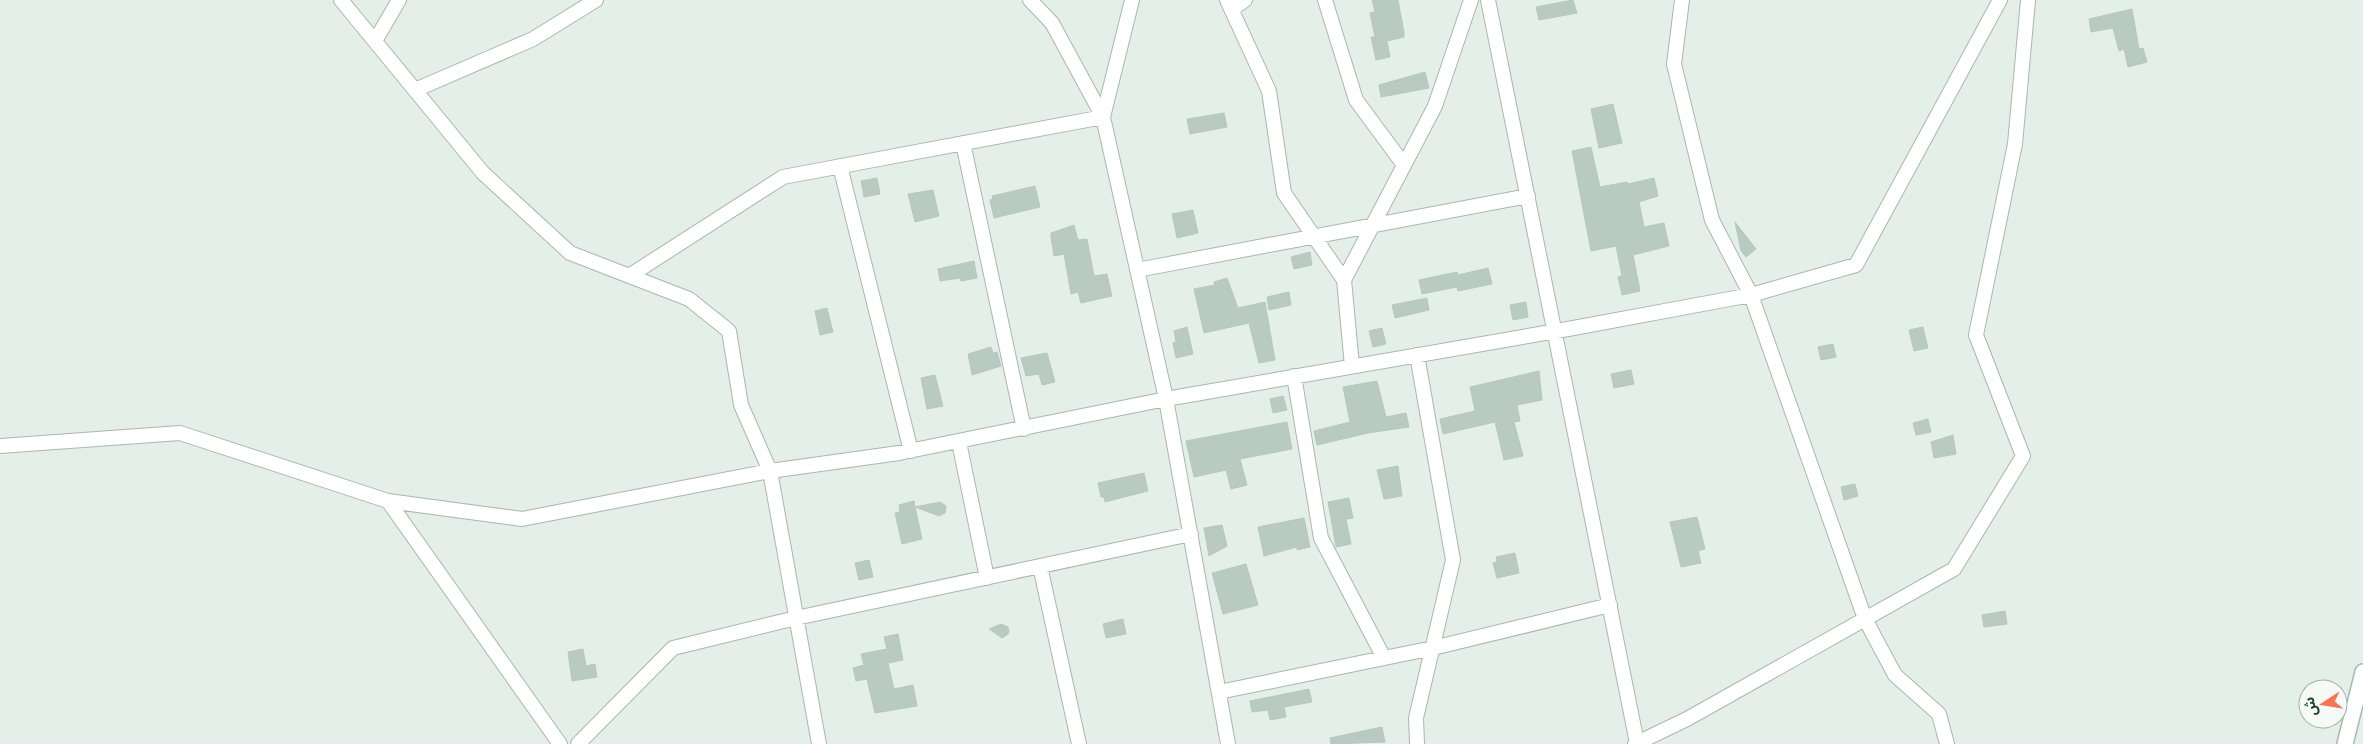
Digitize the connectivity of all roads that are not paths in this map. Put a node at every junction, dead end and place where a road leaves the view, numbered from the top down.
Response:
1 (341, 0) edge
2 (399, 0) edge
3 (596, 0) edge
4 (1030, 0) edge
5 (1132, 0) edge
6 (1245, 0) edge
7 (1325, 0) edge
8 (1472, 0) edge
9 (1488, 0) edge
10 (1682, 0) edge
11 (2000, 0) edge
12 (2028, 0) edge
13 (1230, 4) edge
14 (375, 41) junction
15 (415, 90) junction
16 (1103, 117) junction
17 (963, 143) junction
18 (1404, 165) junction
19 (840, 166) junction
20 (1528, 196) junction
21 (1372, 226) junction
22 (1314, 236) junction
23 (1137, 270) junction
24 (629, 276) junction
25 (1344, 280) junction
26 (1751, 295) junction
27 (1556, 331) junction
28 (1417, 355) junction
29 (1352, 366) junction
30 (1294, 376) junction
31 (1166, 399) junction
32 (1024, 429) junction
33 (959, 442) junction
34 (0, 446) edge
35 (911, 451) junction
36 (770, 471) junction
37 (388, 501) junction
38 (1191, 534) junction
39 (1040, 566) junction
40 (986, 578) junction
41 (1610, 605) junction
42 (796, 618) junction
43 (1865, 619) junction
44 (1433, 648) junction
45 (1384, 658) junction
46 (2363, 672) edge
47 (1219, 692) junction
48 (560, 744) edge
49 (578, 744) edge
50 (819, 744) edge
51 (1079, 744) edge
52 (1228, 744) edge
53 (1417, 744) edge
54 (1636, 744) edge
55 (1947, 744) edge
56 (2345, 744) edge

1 - 14 street
2 - 14 street
3 - 15 street
4 - 16 street
5 - 16 street
6 - 13 street
7 - 18 street
8 - 18 street
9 - 20 street
10 - 26 street
11 - 26 street
12 - 43 street
13 - 22 street
14 - 15 street
15 - 24 street
16 - 17 street
16 - 23 street
17 - 19 street
17 - 32 street
18 - 21 street
19 - 24 street
19 - 35 street
20 - 21 street
20 - 27 street
21 - 22 street
21 - 25 street
22 - 23 street
22 - 25 street
23 - 31 street
24 - 36 street
25 - 29 street
26 - 27 street
26 - 43 street
27 - 28 street
27 - 41 street
28 - 29 street
28 - 44 street
29 - 30 street
30 - 31 street
30 - 45 street
31 - 32 street
31 - 38 street
32 - 33 street
33 - 35 street
33 - 40 street
34 - 37 street
35 - 36 street
36 - 37 street
36 - 42 street
37 - 48 street
38 - 39 street
38 - 47 street
39 - 40 street
39 - 51 street
40 - 42 street
41 - 44 street
41 - 54 street
42 - 49 street
42 - 50 street
43 - 54 street
43 - 55 street
44 - 45 street
44 - 53 street
45 - 47 street
46 - 56 main road
47 - 52 street

